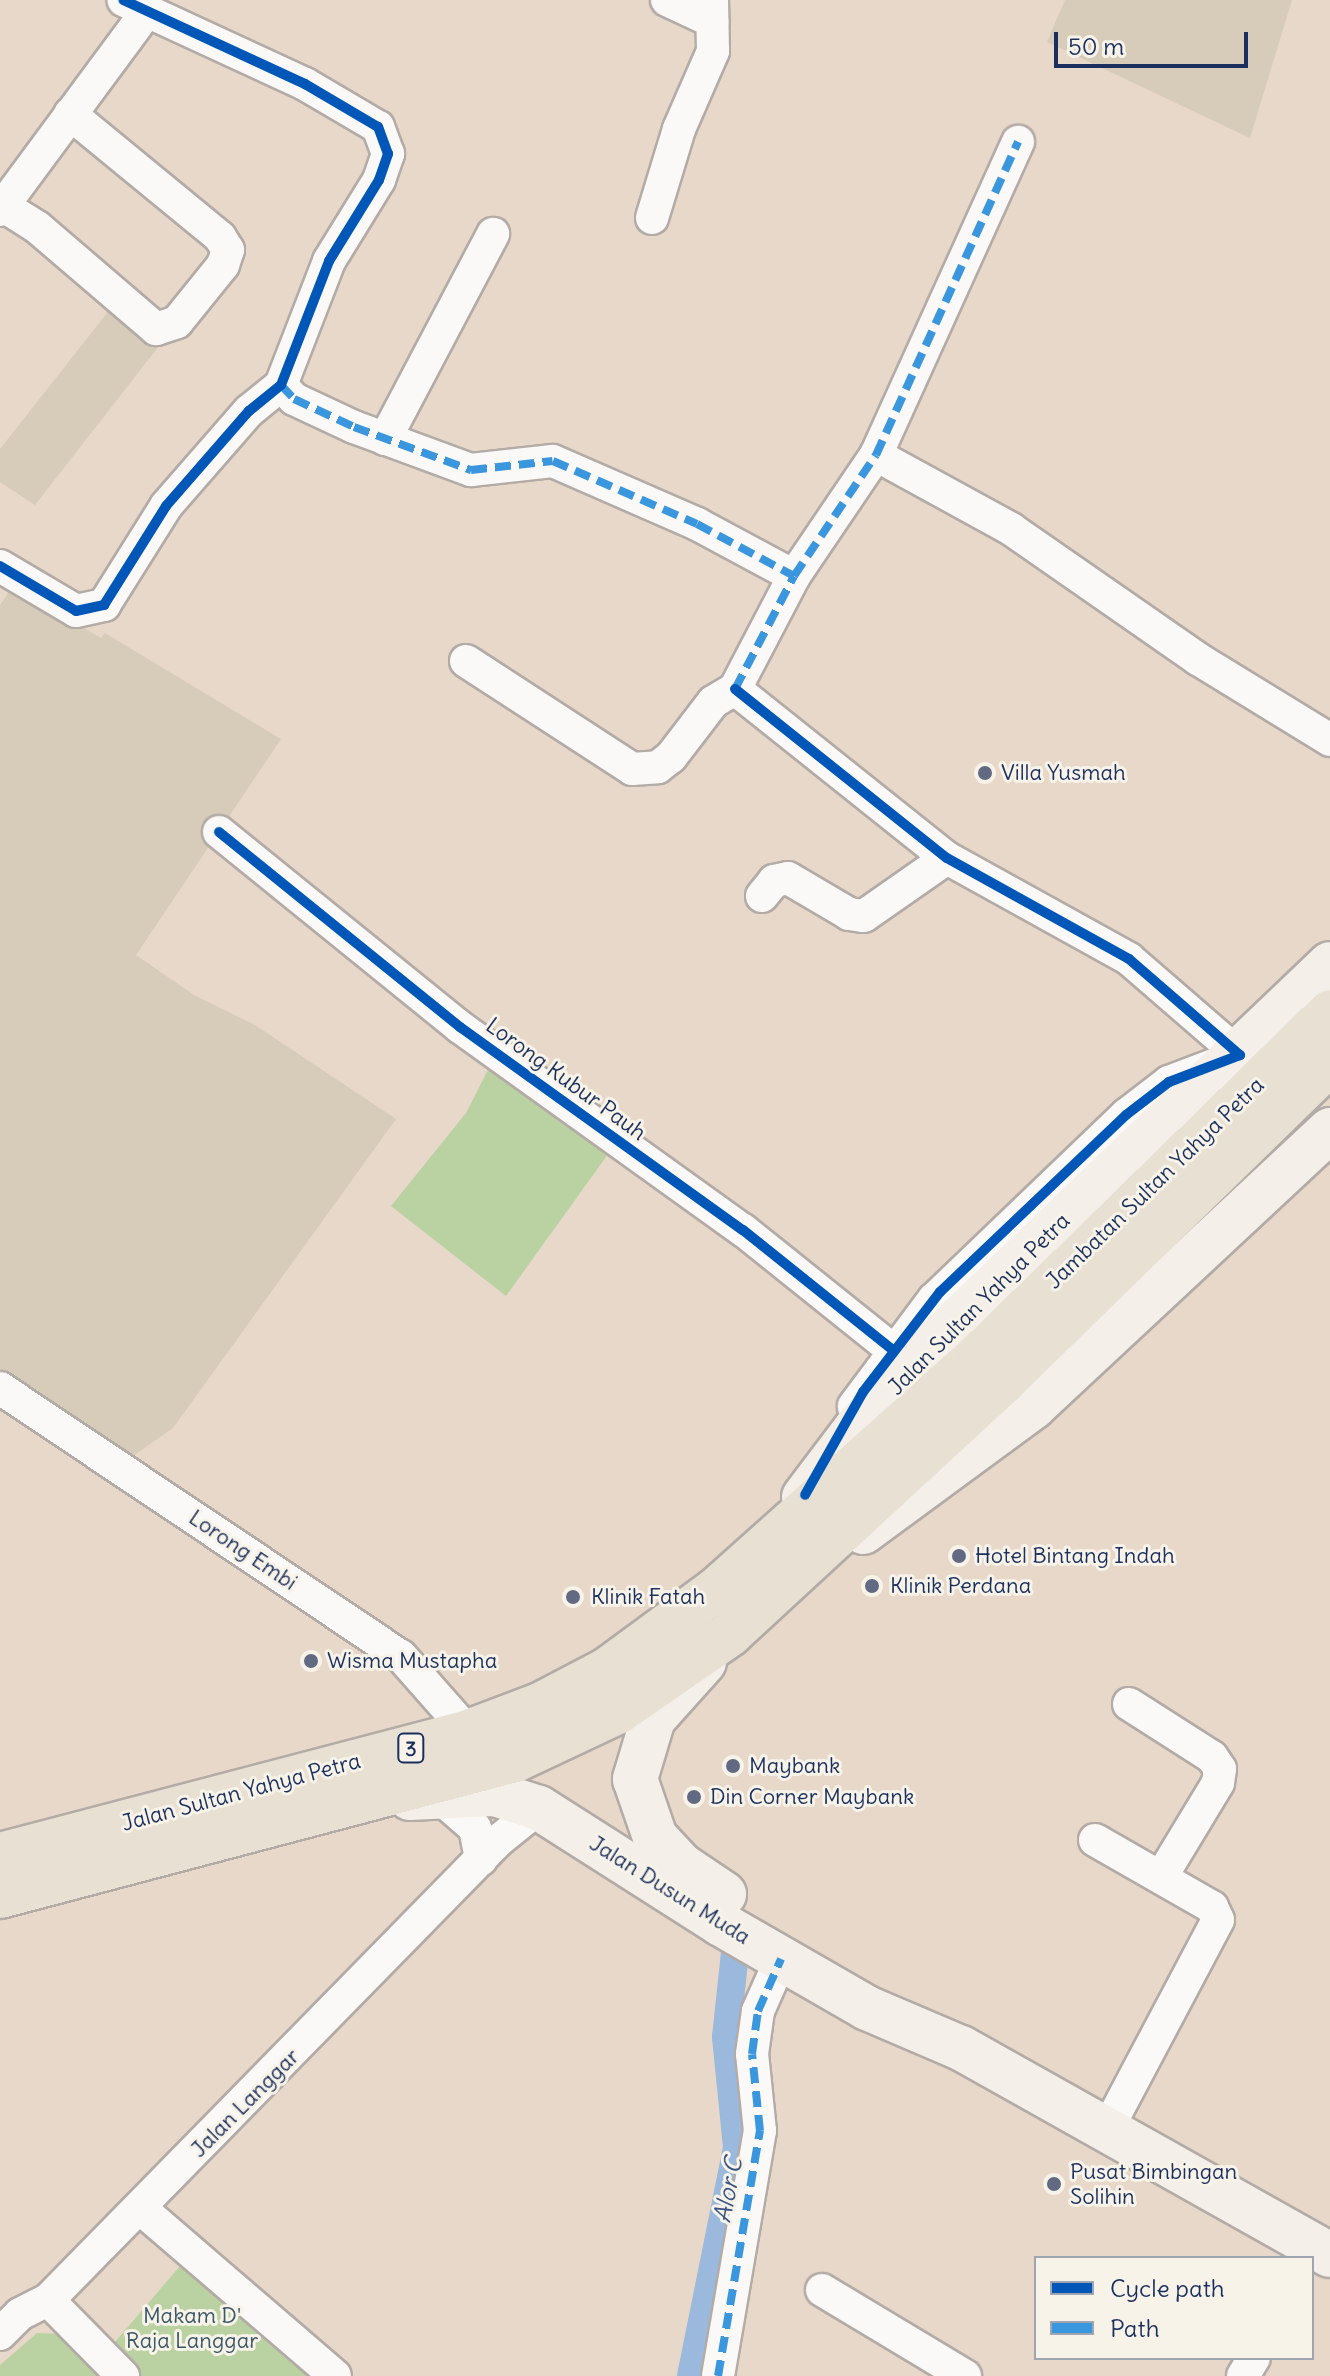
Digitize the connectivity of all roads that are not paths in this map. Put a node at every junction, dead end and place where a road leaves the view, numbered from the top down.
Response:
1 (667, 0) edge
2 (135, 6) edge
3 (712, 10) edge
4 (70, 114) junction
5 (1018, 142) dead end
6 (1, 208) edge
7 (652, 218) dead end
8 (493, 234) dead end
9 (281, 385) junction
10 (385, 439) junction
11 (876, 455) junction
12 (0, 566) edge
13 (794, 576) junction
14 (466, 661) dead end
15 (735, 689) junction
16 (1330, 740) edge
17 (219, 832) dead end
18 (947, 858) junction
19 (762, 896) dead end
20 (1330, 964) edge
21 (1330, 1012) edge
22 (1240, 1055) junction
23 (1330, 1063) edge
24 (1330, 1130) edge
25 (894, 1351) junction
26 (992, 1368) junction
27 (0, 1388) edge
28 (805, 1495) junction
29 (773, 1537) junction
30 (744, 1621) junction
31 (1129, 1704) dead end
32 (468, 1732) junction
33 (438, 1796) junction
34 (365, 1801) junction
35 (539, 1808) junction
36 (1095, 1840) dead end
37 (0, 1855) edge
38 (481, 1859) junction
39 (1161, 1877) junction
40 (0, 1896) edge
41 (781, 1959) junction
42 (961, 2048) junction
43 (1107, 2130) junction
44 (140, 2208) junction
45 (1323, 2249) edge
46 (822, 2290) dead end
47 (48, 2300) junction
48 (0, 2334) edge
49 (123, 2376) edge
50 (335, 2376) edge
51 (718, 2376) edge
52 (965, 2376) edge

1 - 3 street
2 - 4 street
2 - 9 street
3 - 7 street
4 - 6 street
4 - 6 street
5 - 11 street
8 - 10 street
9 - 10 street
9 - 12 street
10 - 13 street
11 - 13 street
11 - 16 street
13 - 15 street
14 - 15 street
15 - 18 street
17 - 25 street, Lorong Kubur Pauh
18 - 19 street
18 - 22 street
20 - 22 main road, Jalan Sultan Yahya Petra / 3
21 - 26 highway, Jambatan Sultan Yahya Petra
22 - 25 street
22 - 28 main road, Jalan Sultan Yahya Petra / 3
23 - 26 highway, Jambatan Sultan Yahya Petra
24 - 30 main road, Jalan Sultan Yahya Petra / 3
25 - 28 street
26 - 29 highway
26 - 30 highway
27 - 32 street, Lorong Embi
28 - 29 main road, Jalan Sultan Yahya Petra / 3
29 - 32 highway, Jalan Sultan Yahya Petra / 3
30 - 34 highway, Jalan Sultan Yahya Petra / 3
30 - 42 main road, Jalan Dusun Muda
31 - 39 street
32 - 37 highway, Jalan Sultan Yahya Petra / 3
33 - 34 main road, Jalan Dusun Muda
33 - 35 main road, Jalan Dusun Muda
33 - 38 street
34 - 40 highway, Jalan Sultan Yahya Petra / 3
35 - 38 street, Jalan Langgar
35 - 41 main road, Jalan Dusun Muda
36 - 39 street
38 - 44 street, Jalan Langgar
39 - 43 street
41 - 42 main road, Jalan Dusun Muda
41 - 51 street
42 - 43 main road, Jalan Dusun Muda
43 - 45 main road, Jalan Dusun Muda
44 - 47 street, Jalan Langgar
44 - 50 street
46 - 52 street
47 - 48 street, Jalan Langgar
47 - 49 street

